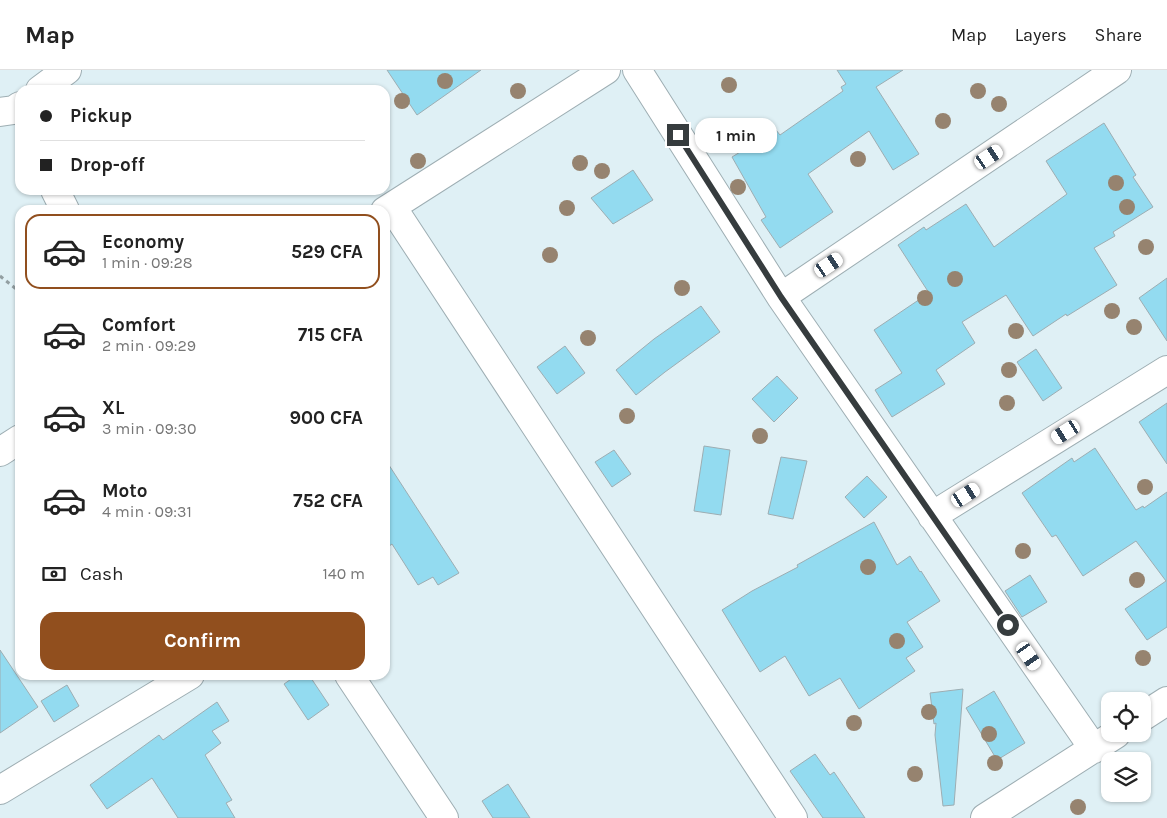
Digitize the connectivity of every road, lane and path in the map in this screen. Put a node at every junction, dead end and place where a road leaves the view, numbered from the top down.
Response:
1 (66, 70) edge
2 (606, 70) edge
3 (637, 70) edge
4 (1116, 70) edge
5 (46, 85) edge
6 (390, 208) edge
7 (390, 212) edge
8 (0, 276) edge
9 (15, 288) edge
10 (781, 297) junction
11 (1167, 370) edge
12 (15, 442) edge
13 (0, 452) edge
14 (932, 516) junction
15 (182, 680) edge
16 (351, 680) edge
17 (1167, 701) edge
18 (1151, 711) edge
19 (1104, 742) edge
20 (1094, 749) junction
21 (0, 790) edge
22 (444, 818) edge
23 (793, 818) edge
24 (985, 818) edge

1 - 5 street
2 - 6 street
3 - 10 street
4 - 10 street
7 - 23 street
8 - 9 path
10 - 14 street
11 - 14 street
12 - 13 street
14 - 20 street
15 - 21 street
16 - 22 street
17 - 18 street
19 - 20 street
20 - 24 street

